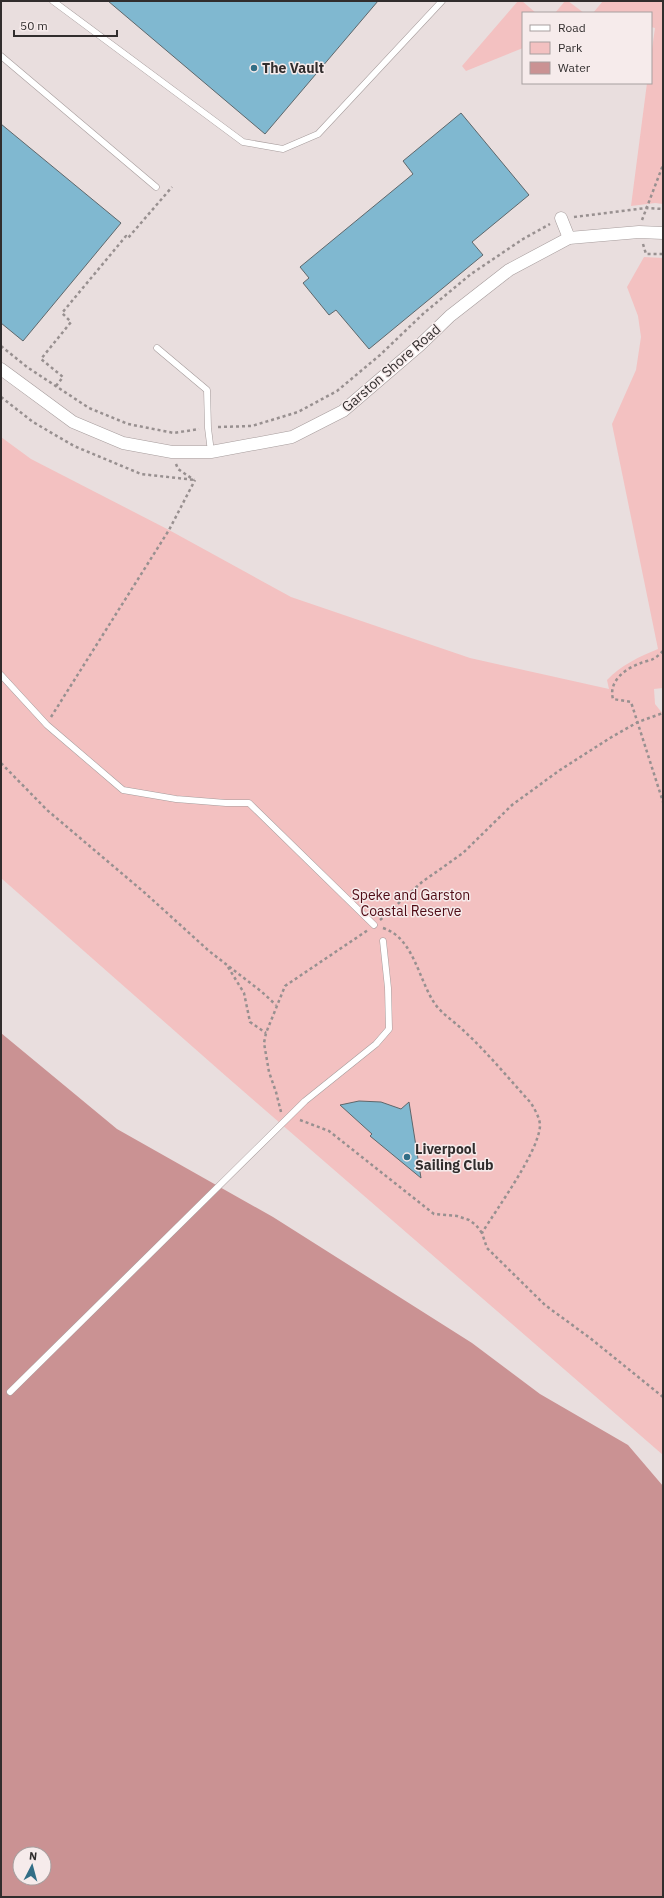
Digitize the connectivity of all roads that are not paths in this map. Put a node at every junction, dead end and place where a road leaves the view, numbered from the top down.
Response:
1 (53, 1) edge
2 (442, 1) edge
3 (1, 56) edge
4 (156, 187) dead end
5 (561, 218) road end
6 (663, 232) edge
7 (569, 238) junction
8 (157, 348) dead end
9 (1, 369) edge
10 (212, 452) junction
11 (1, 676) edge
12 (374, 925) road end
13 (383, 941) dead end
14 (10, 1392) dead end

1 - 2 lane
3 - 4 lane
5 - 7 street
6 - 7 street, Garston Shore Road
7 - 10 street, Garston Shore Road
8 - 10 lane
9 - 10 street, Garston Shore Road
11 - 12 lane
13 - 14 lane

